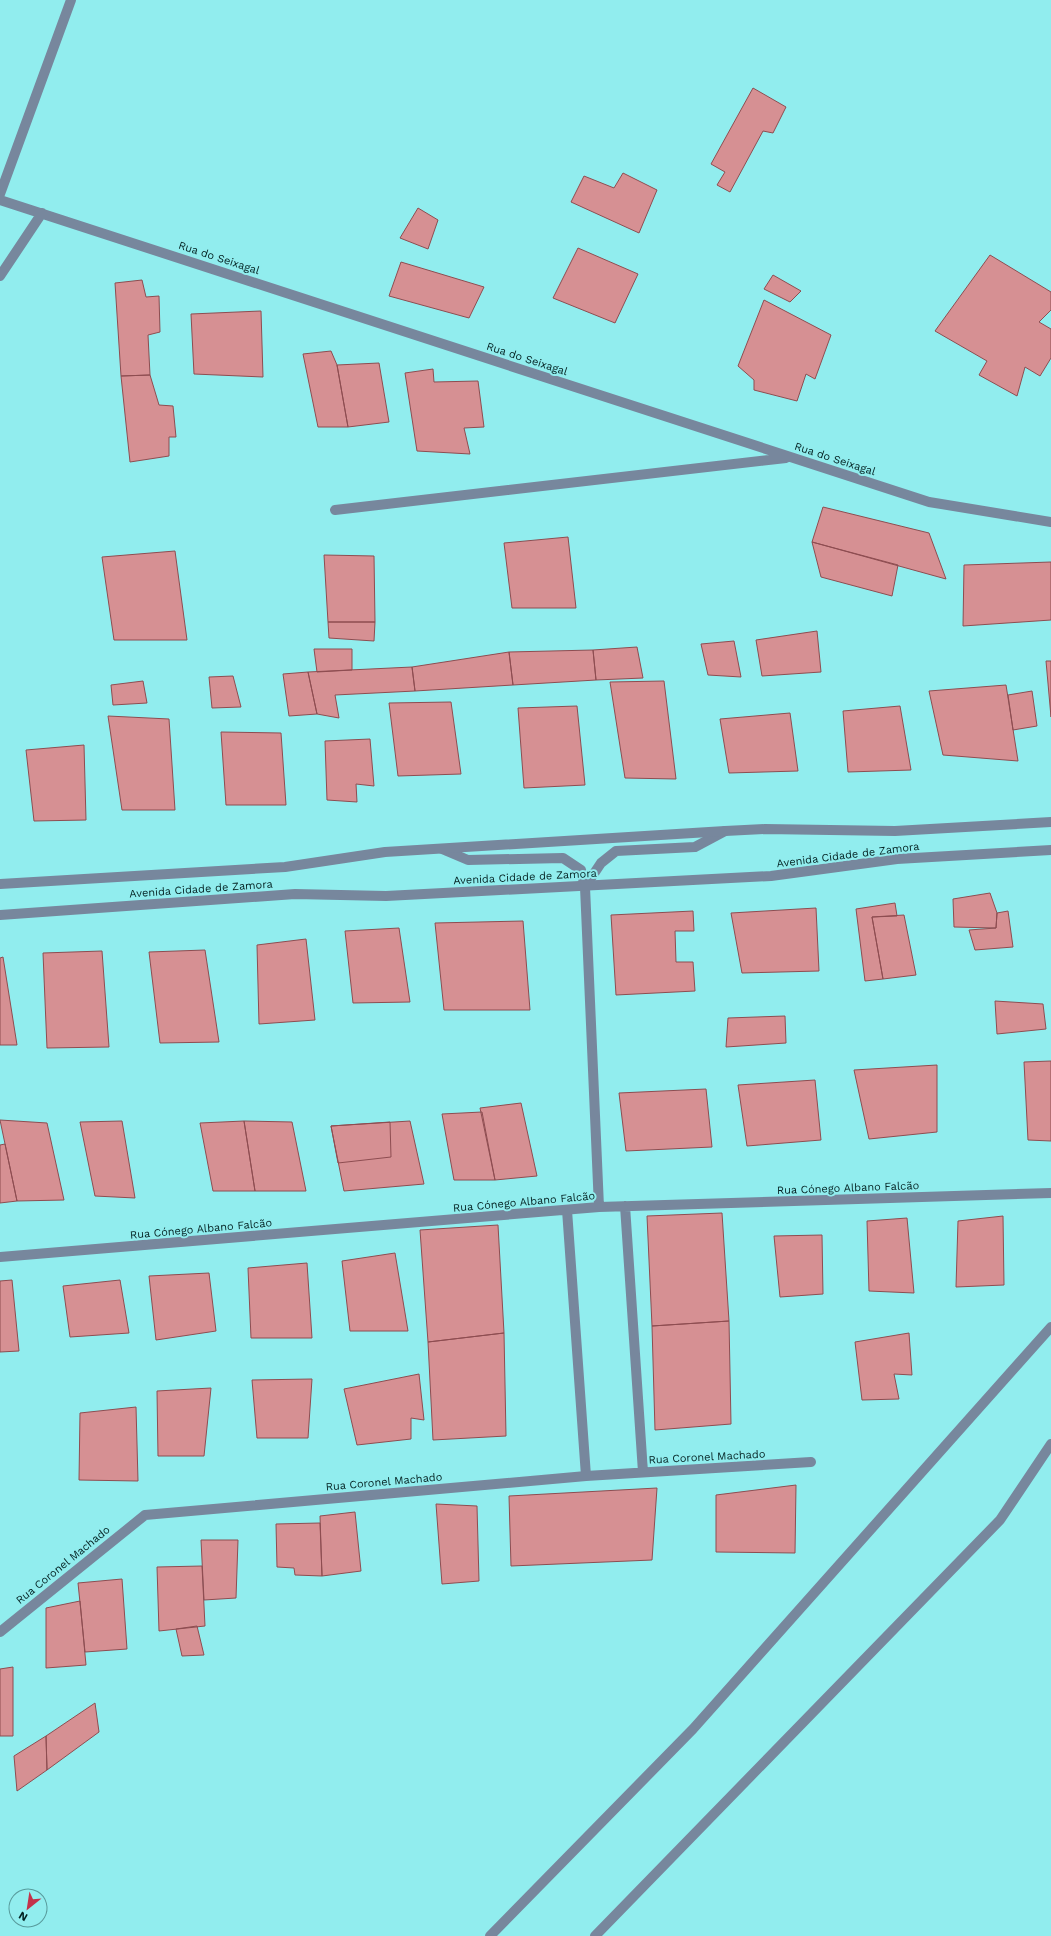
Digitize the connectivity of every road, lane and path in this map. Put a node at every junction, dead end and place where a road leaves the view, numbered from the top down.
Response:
1 (71, 0) edge
2 (0, 194) edge
3 (0, 200) edge
4 (42, 213) junction
5 (0, 276) edge
6 (790, 457) junction
7 (334, 510) dead end
8 (1051, 522) edge
9 (1051, 822) edge
10 (725, 832) junction
11 (442, 849) junction
12 (1051, 850) edge
13 (0, 884) edge
14 (586, 887) junction
15 (0, 915) edge
16 (1051, 1193) edge
17 (625, 1206) junction
18 (599, 1208) junction
19 (568, 1210) junction
20 (0, 1257) edge
21 (1051, 1327) edge
22 (1051, 1444) edge
23 (811, 1462) dead end
24 (643, 1472) junction
25 (586, 1476) junction
26 (0, 1632) edge
27 (490, 1936) edge
28 (595, 1936) edge

1 - 2 street
3 - 4 street, Rua do Seixagal
4 - 5 street
4 - 6 street, Rua do Seixagal
6 - 7 street
6 - 8 street, Rua do Seixagal
9 - 10 street, Avenida Cidade de Zamora
10 - 11 street, Avenida Cidade de Zamora
10 - 14 street
11 - 13 street, Avenida Cidade de Zamora
11 - 14 street
12 - 14 street, Avenida Cidade de Zamora
14 - 15 street, Avenida Cidade de Zamora
14 - 18 street
16 - 17 street, Rua Cónego Albano Falcão
17 - 18 street, Rua Cónego Albano Falcão
17 - 24 street
18 - 19 street, Rua Cónego Albano Falcão
19 - 20 street, Rua Cónego Albano Falcão
19 - 25 street
21 - 27 street
22 - 28 street
23 - 24 street, Rua Coronel Machado
24 - 25 street, Rua Coronel Machado
25 - 26 street, Rua Coronel Machado

